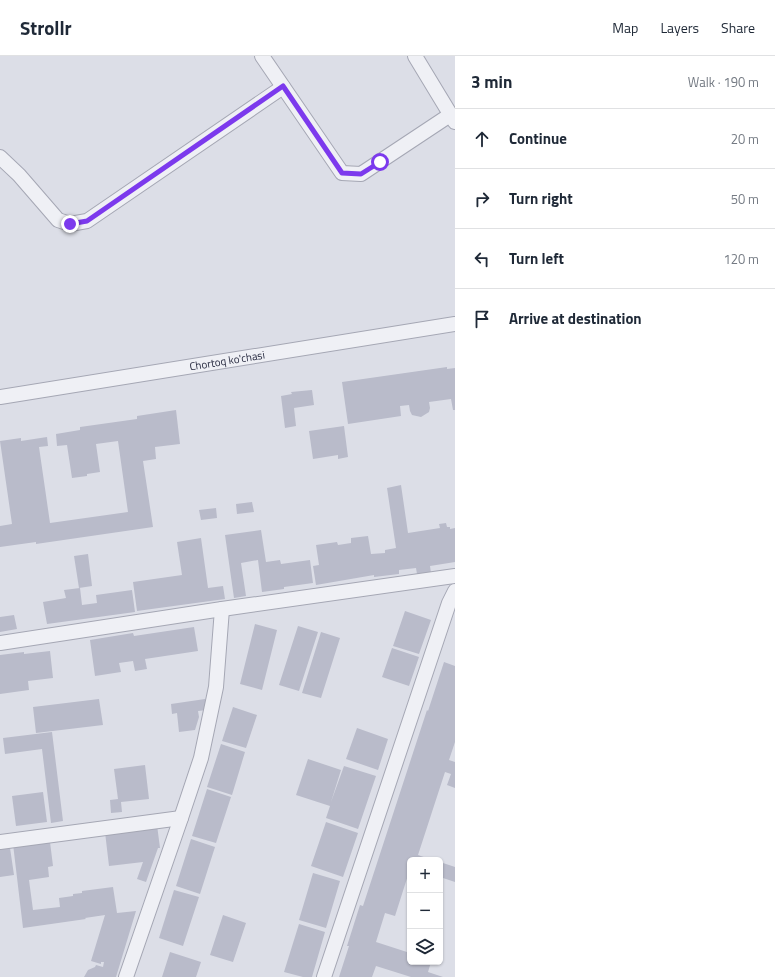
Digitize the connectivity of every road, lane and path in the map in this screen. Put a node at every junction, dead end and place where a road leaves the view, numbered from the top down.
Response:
1 (262, 56) edge
2 (414, 56) edge
3 (283, 86) junction
4 (453, 119) edge
5 (0, 157) edge
6 (455, 324) edge
7 (0, 397) edge
8 (455, 576) edge
9 (455, 591) edge
10 (222, 609) junction
11 (0, 643) edge
12 (181, 818) junction
13 (0, 842) edge
14 (126, 977) edge
15 (324, 977) edge

1 - 3 street
2 - 4 street
3 - 4 street
3 - 5 street
6 - 7 street, Chortoq ko'chasi
8 - 10 street
9 - 15 street
10 - 11 street
10 - 12 street
12 - 13 street
12 - 14 street

